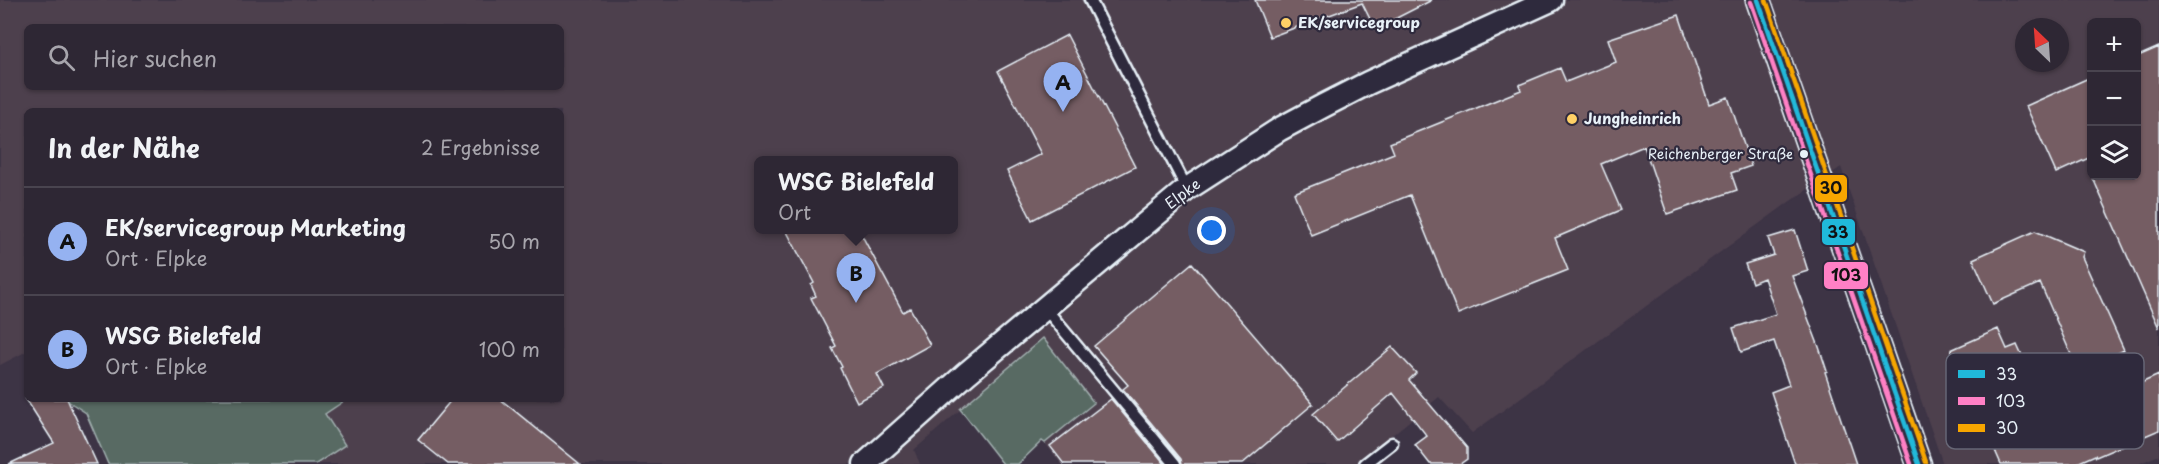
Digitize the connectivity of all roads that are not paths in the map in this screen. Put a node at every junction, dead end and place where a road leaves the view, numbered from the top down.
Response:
1 (1090, 0) edge
2 (1551, 0) edge
3 (1758, 0) edge
4 (1187, 189) junction
5 (1046, 308) junction
6 (1392, 442) dead end
7 (865, 464) edge
8 (1175, 464) edge
9 (1365, 464) edge
10 (1919, 464) edge

1 - 4 lane
2 - 4 street, Elpke
3 - 10 street
4 - 5 street, Elpke
5 - 7 street, Elpke
5 - 8 lane
6 - 9 lane

